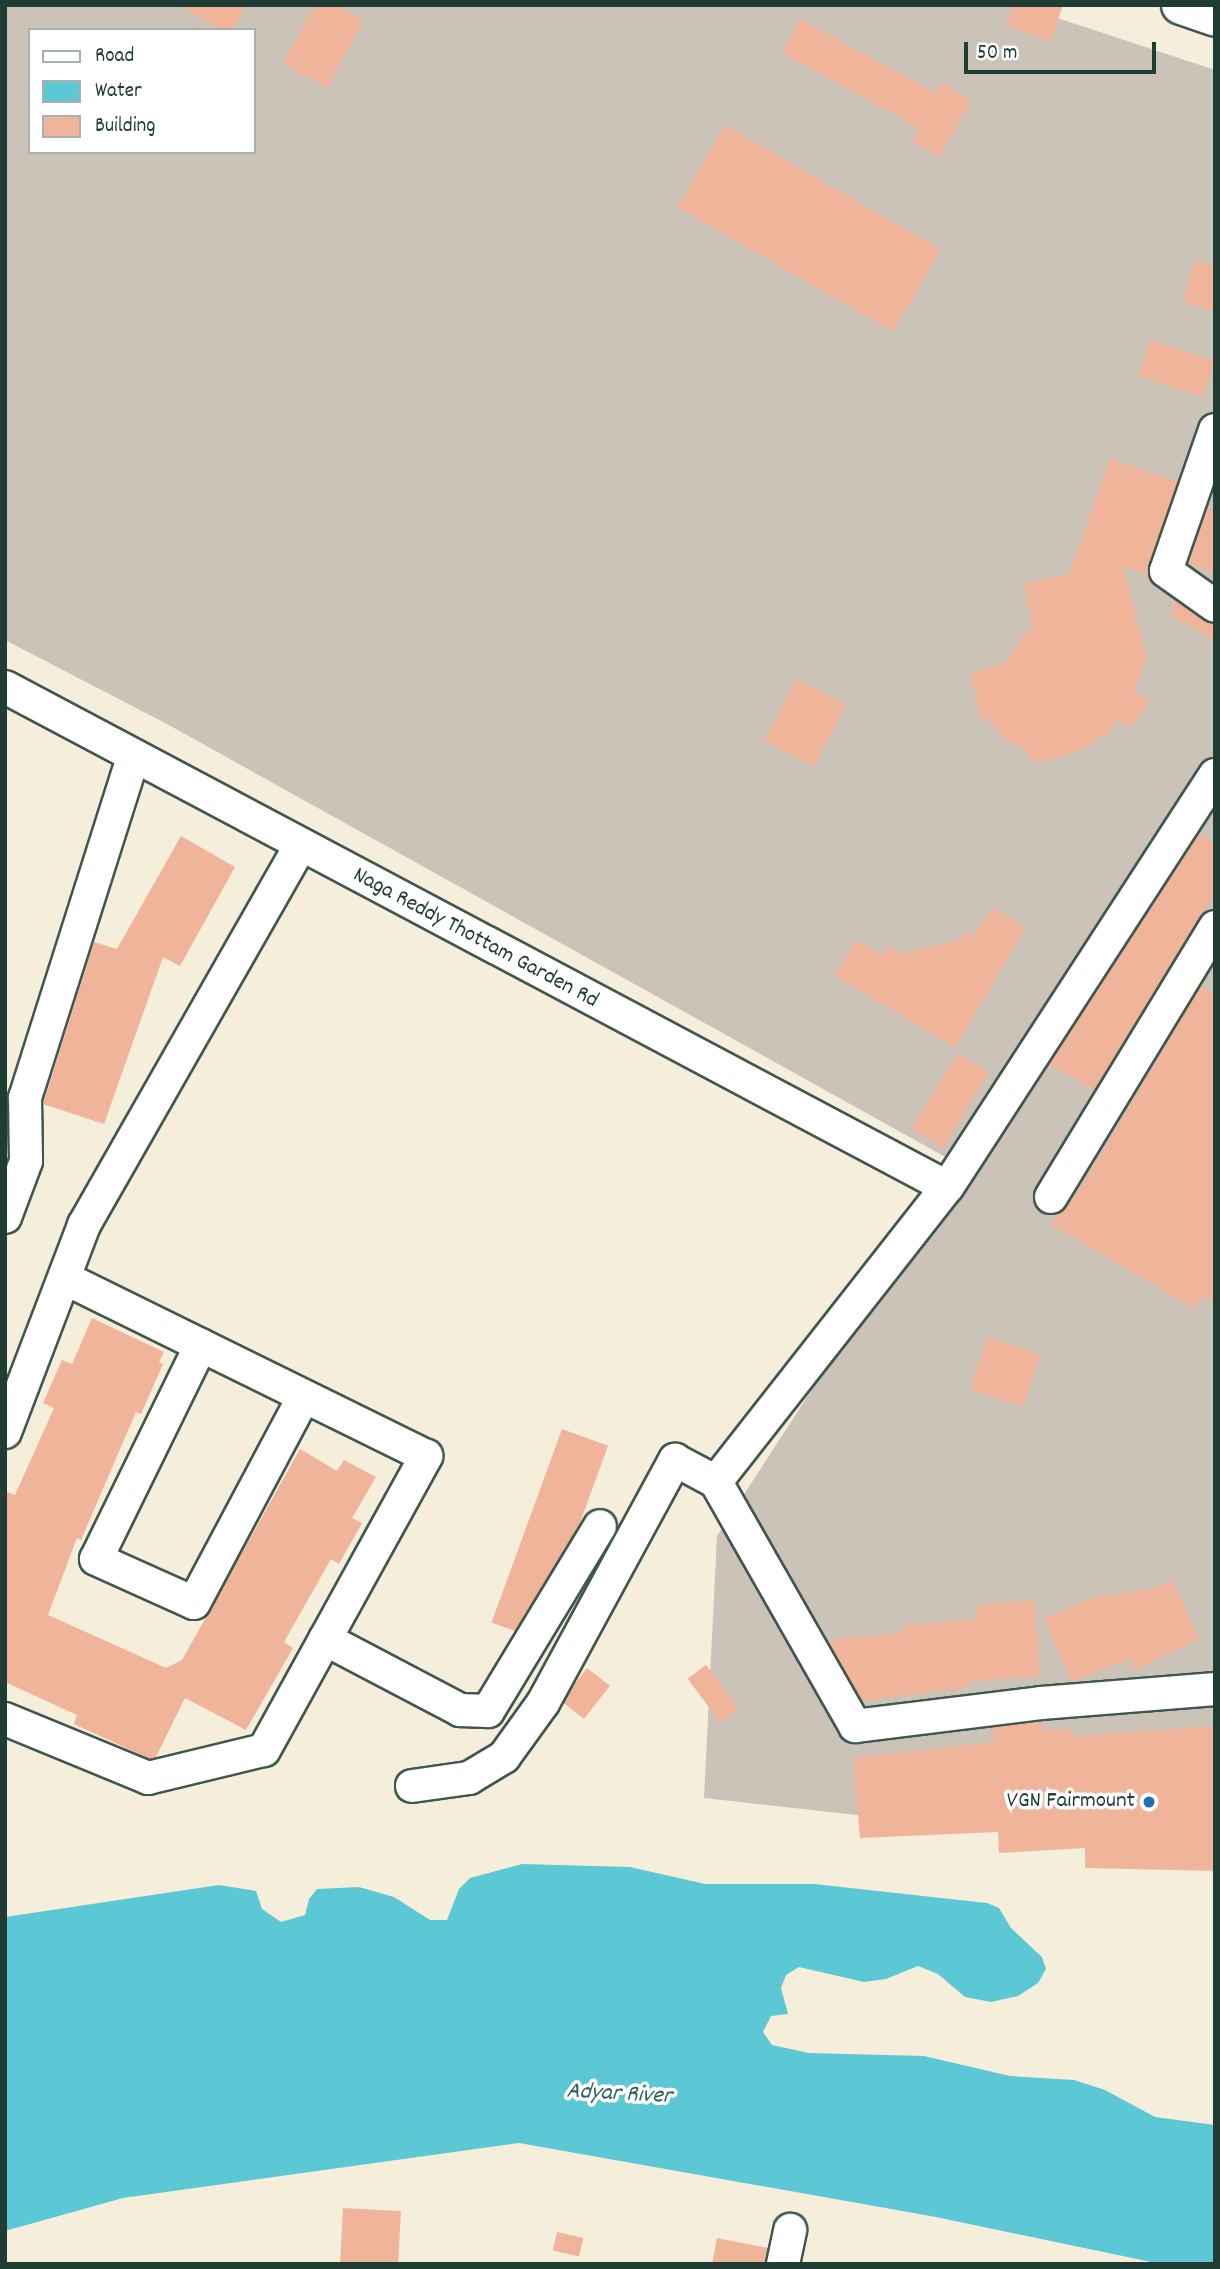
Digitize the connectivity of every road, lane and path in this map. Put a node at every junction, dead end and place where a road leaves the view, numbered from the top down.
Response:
1 (1181, 5) edge
2 (1215, 17) edge
3 (1215, 430) edge
4 (1215, 606) edge
5 (5, 687) edge
6 (134, 758) junction
7 (1215, 775) edge
8 (1205, 810) edge
9 (300, 846) junction
10 (1215, 927) edge
11 (947, 1187) junction
12 (1051, 1197) dead end
13 (5, 1217) edge
14 (66, 1279) junction
15 (201, 1345) junction
16 (304, 1396) junction
17 (5, 1432) edge
18 (716, 1482) junction
19 (600, 1526) dead end
20 (325, 1639) junction
21 (1215, 1689) edge
22 (5, 1720) edge
23 (412, 1786) dead end
24 (790, 2230) dead end
25 (783, 2264) edge

1 - 2 main road
3 - 4 street
5 - 6 street, Naga Reddy Thottam Garden Rd
6 - 9 street, Naga Reddy Thottam Garden Rd
6 - 13 street
7 - 8 street
8 - 11 street
9 - 11 street, Naga Reddy Thottam Garden Rd
9 - 14 street
10 - 12 street
11 - 18 street
14 - 15 street
14 - 17 street
15 - 16 street
15 - 16 street
16 - 20 street
18 - 21 street
18 - 23 street
19 - 20 street
20 - 22 street
24 - 25 street

